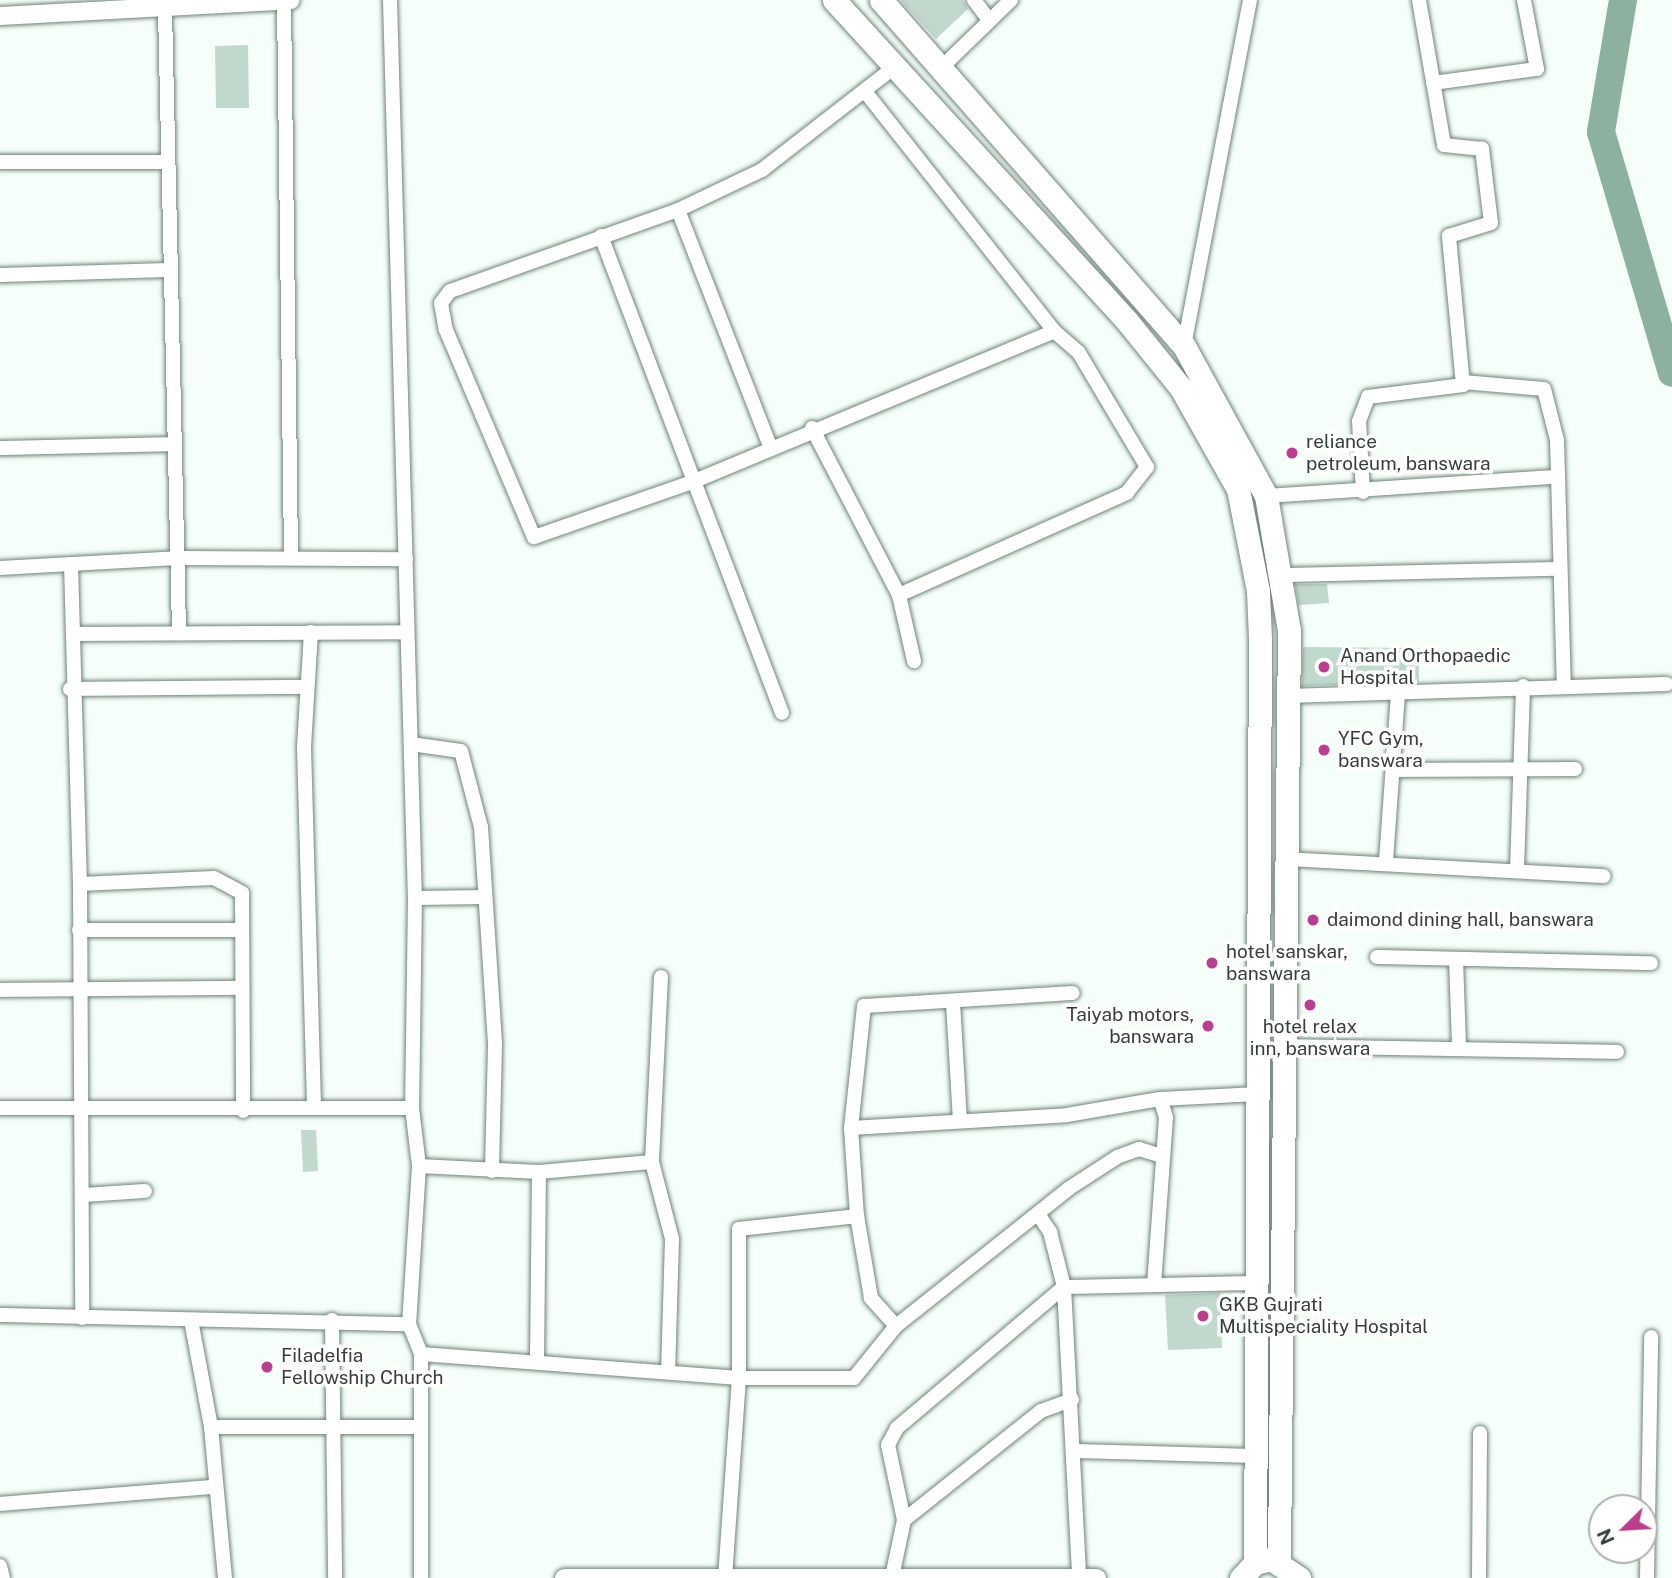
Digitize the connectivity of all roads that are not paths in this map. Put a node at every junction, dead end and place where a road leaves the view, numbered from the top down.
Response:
1 (291, 0) edge
2 (390, 0) edge
3 (834, 0) edge
4 (881, 0) edge
5 (974, 0) edge
6 (1011, 0) edge
7 (1250, 0) edge
8 (1419, 0) edge
9 (1524, 0) edge
10 (284, 1) edge
11 (25, 8) edge
12 (165, 9) junction
13 (0, 16) edge
14 (989, 20) junction
15 (897, 65) junction
16 (941, 68) junction
17 (1433, 83) junction
18 (867, 94) junction
19 (0, 162) edge
20 (168, 162) junction
21 (678, 210) junction
22 (601, 236) junction
23 (169, 270) junction
24 (0, 275) edge
25 (1054, 331) junction
26 (1185, 346) junction
27 (1463, 382) junction
28 (813, 428) junction
29 (170, 444) junction
30 (770, 446) junction
31 (0, 448) edge
32 (1553, 477) junction
33 (692, 482) junction
34 (1363, 492) junction
35 (1266, 496) junction
36 (177, 558) junction
37 (291, 558) junction
38 (406, 559) junction
39 (71, 564) junction
40 (0, 569) edge
41 (1559, 569) junction
42 (1285, 575) junction
43 (899, 595) junction
44 (179, 632) junction
45 (311, 632) junction
46 (407, 632) junction
47 (75, 634) junction
48 (914, 661) dead end
49 (1667, 684) dead end
50 (1524, 686) junction
51 (307, 687) junction
52 (1564, 687) junction
53 (71, 689) junction
54 (1398, 694) junction
55 (1287, 696) junction
56 (782, 713) dead end
57 (411, 744) junction
58 (1575, 769) dead end
59 (1394, 770) junction
60 (1521, 770) junction
61 (1286, 859) junction
62 (1386, 861) junction
63 (1517, 870) junction
64 (1604, 876) dead end
65 (80, 884) junction
66 (485, 897) junction
67 (415, 898) junction
68 (79, 930) junction
69 (242, 930) junction
70 (1377, 957) dead end
71 (1456, 959) junction
72 (1651, 963) dead end
73 (661, 977) dead end
74 (240, 988) junction
75 (0, 990) edge
76 (80, 992) junction
77 (1073, 993) dead end
78 (953, 1003) junction
79 (1284, 1046) junction
80 (1459, 1047) junction
81 (1618, 1052) dead end
82 (1258, 1094) junction
83 (1160, 1100) junction
84 (0, 1108) edge
85 (314, 1108) junction
86 (412, 1108) junction
87 (243, 1111) junction
88 (79, 1112) junction
89 (960, 1121) junction
90 (851, 1128) junction
91 (1159, 1155) junction
92 (652, 1162) junction
93 (419, 1166) junction
94 (492, 1171) junction
95 (539, 1172) junction
96 (145, 1191) dead end
97 (83, 1195) junction
98 (1038, 1214) junction
99 (857, 1216) junction
100 (1256, 1283) junction
101 (1154, 1285) junction
102 (1064, 1287) junction
103 (0, 1315) edge
104 (82, 1318) junction
105 (191, 1320) junction
106 (332, 1320) junction
107 (409, 1324) junction
108 (896, 1326) junction
109 (1650, 1337) dead end
110 (421, 1354) junction
111 (537, 1361) junction
112 (668, 1372) junction
113 (739, 1378) junction
114 (1072, 1400) junction
115 (334, 1425) junction
116 (211, 1427) junction
117 (418, 1427) junction
118 (1480, 1433) dead end
119 (1075, 1451) junction
120 (1256, 1456) junction
121 (213, 1487) junction
122 (0, 1504) edge
123 (904, 1520) junction
124 (1279, 1561) junction
125 (0, 1566) edge
126 (1248, 1570) edge
127 (892, 1577) edge
128 (972, 1577) edge
129 (1046, 1577) edge
130 (1088, 1577) edge
131 (4, 1578) edge
132 (225, 1578) edge
133 (335, 1578) edge
134 (421, 1578) edge
135 (564, 1578) edge
136 (725, 1578) edge
137 (1299, 1578) edge
138 (1479, 1578) edge
139 (1647, 1578) edge

1 - 10 street
2 - 38 street
3 - 15 main road
4 - 16 main road
5 - 14 street
6 - 14 street
7 - 26 street
8 - 17 street
9 - 17 street
10 - 12 street
10 - 37 street
11 - 12 street
11 - 13 street
12 - 20 street
14 - 16 street
15 - 18 street
15 - 82 main road
16 - 26 main road
17 - 27 street
18 - 21 street
18 - 25 street
19 - 20 street
20 - 23 street
21 - 22 street
21 - 30 street
22 - 33 street
22 - 33 street
23 - 24 street
23 - 29 street
25 - 28 street
25 - 43 street
26 - 35 main road
27 - 32 street
27 - 34 street
28 - 30 street
28 - 43 street
29 - 31 street
29 - 36 street
30 - 33 street
32 - 34 street
32 - 41 street
33 - 56 street
34 - 35 street
35 - 42 main road
36 - 37 street
36 - 39 street
36 - 44 street
37 - 38 street
38 - 46 street
39 - 40 street
39 - 47 street
41 - 42 street
41 - 52 street
42 - 55 main road
43 - 48 street
44 - 45 street
44 - 47 street
45 - 46 street
45 - 51 street
46 - 57 street
47 - 53 street
49 - 52 street
50 - 52 street
50 - 54 street
50 - 60 street
51 - 53 street
51 - 85 street
53 - 65 street
54 - 55 street
54 - 59 street
55 - 61 main road
57 - 66 street
57 - 67 street
58 - 60 street
59 - 60 street
59 - 62 street
60 - 63 street
61 - 62 street
61 - 79 main road
62 - 63 street
63 - 64 street
65 - 68 street
65 - 69 street
66 - 67 street
66 - 94 street
67 - 86 street
68 - 69 street
68 - 76 street
69 - 74 street
70 - 71 street
71 - 72 street
71 - 80 street
73 - 92 street
74 - 76 street
74 - 87 street
75 - 76 street
76 - 88 street
77 - 78 street
78 - 89 street
78 - 90 street
79 - 80 street
79 - 124 main road
80 - 81 street
82 - 83 street
82 - 100 main road
83 - 89 street
83 - 91 street
84 - 88 street
85 - 86 street
85 - 87 street
86 - 93 street
87 - 88 street
88 - 97 street
89 - 90 street
90 - 99 street
91 - 98 street
91 - 101 street
92 - 95 street
92 - 112 street
93 - 94 street
93 - 107 street
94 - 95 street
95 - 111 street
96 - 97 street
97 - 104 street
98 - 102 street
98 - 108 street
99 - 108 street
99 - 113 street
100 - 101 street
100 - 120 main road
101 - 102 street
102 - 114 street
102 - 123 street
103 - 104 street
104 - 105 street
105 - 106 street
105 - 116 street
106 - 107 street
106 - 115 street
107 - 110 street
108 - 113 street
109 - 139 street
110 - 111 street
110 - 117 street
111 - 112 street
112 - 113 street
113 - 136 street
114 - 119 street
114 - 123 street
115 - 116 street
115 - 117 street
115 - 133 street
116 - 121 street
117 - 134 street
118 - 138 street
119 - 120 street
119 - 130 street
120 - 126 main road
121 - 122 street
121 - 132 street
123 - 127 street
124 - 126 main road
124 - 137 main road
125 - 131 street
127 - 128 main road
127 - 136 main road
128 - 129 main road
129 - 130 main road
135 - 136 main road

